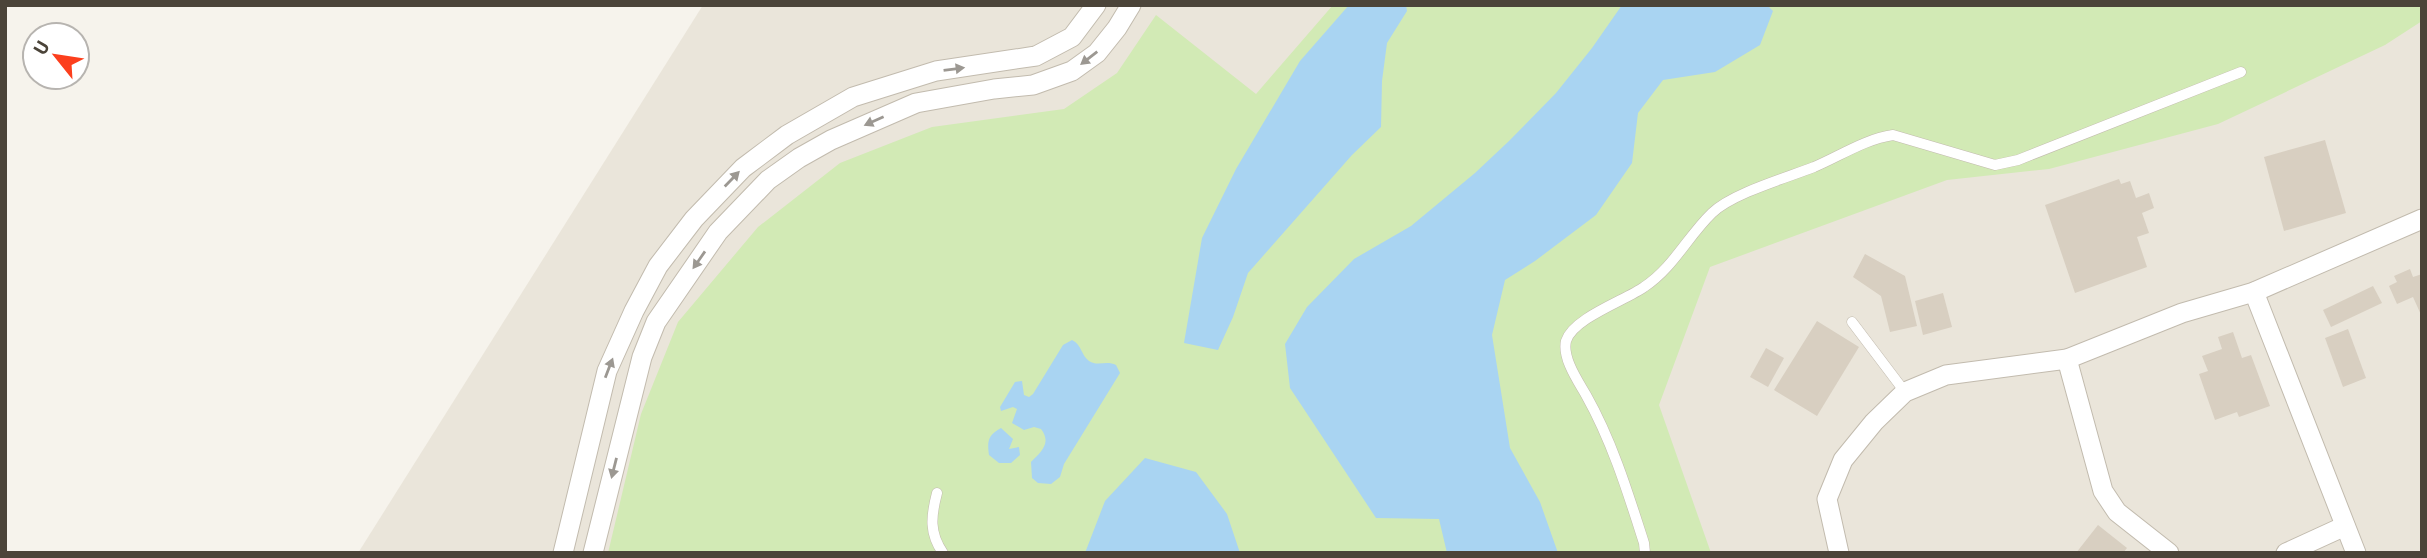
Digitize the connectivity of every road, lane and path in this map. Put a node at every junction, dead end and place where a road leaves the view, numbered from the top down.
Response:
1 (1096, 5) edge
2 (1131, 5) edge
3 (2241, 72) dead end
4 (2422, 219) edge
5 (2254, 292) junction
6 (1852, 322) dead end
7 (2067, 359) junction
8 (1905, 393) junction
9 (937, 494) dead end
10 (2345, 526) junction
11 (563, 553) edge
12 (593, 553) edge
13 (943, 553) edge
14 (1645, 553) edge
15 (1839, 553) edge
16 (2169, 553) edge
17 (2286, 553) edge
18 (2356, 553) edge

11 -> 1 street
2 -> 12 street
3 - 14 lane
4 - 5 street
5 - 7 street
5 - 10 street
6 - 8 lane
7 - 8 street
7 - 16 street
8 - 15 street
9 - 13 lane
10 - 17 street
10 - 18 street

